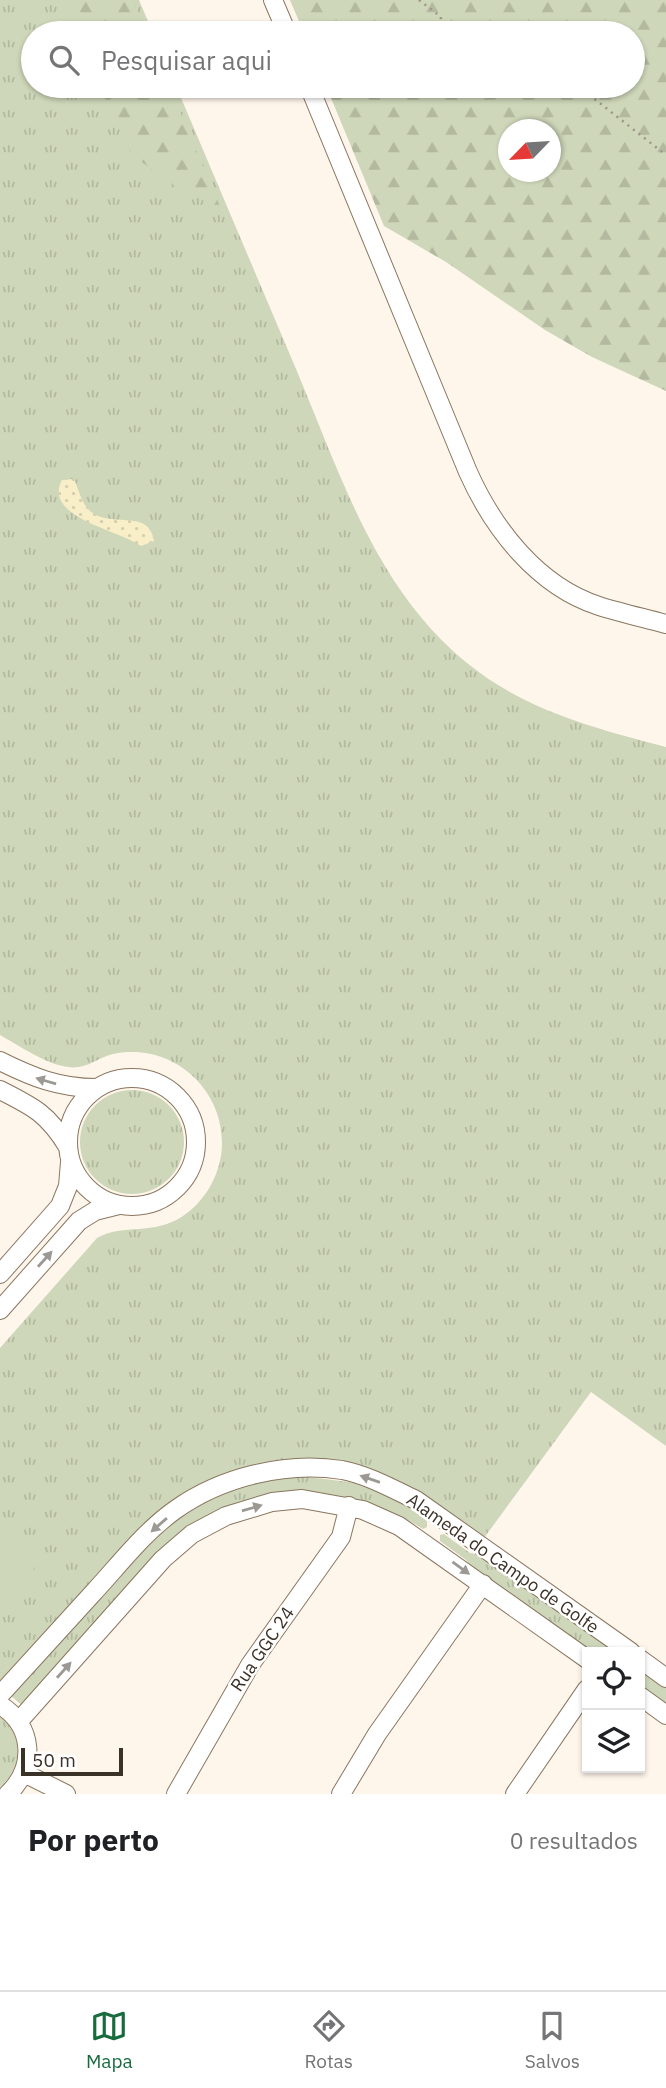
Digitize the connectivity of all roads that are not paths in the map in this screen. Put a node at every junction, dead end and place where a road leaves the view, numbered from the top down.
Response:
1 (273, 0) edge
2 (282, 21) edge
3 (314, 98) edge
4 (666, 624) edge
5 (0, 1061) edge
6 (96, 1088) junction
7 (0, 1090) edge
8 (69, 1153) junction
9 (119, 1205) junction
10 (0, 1274) edge
11 (0, 1310) edge
12 (349, 1506) junction
13 (442, 1517) junction
14 (424, 1542) junction
15 (482, 1584) junction
16 (624, 1647) edge
17 (582, 1655) edge
18 (645, 1663) edge
19 (666, 1678) edge
20 (0, 1695) edge
21 (582, 1696) edge
22 (645, 1700) edge
23 (0, 1705) edge
24 (666, 1715) edge
25 (19, 1721) junction
26 (24, 1773) junction
27 (8, 1794) edge
28 (66, 1794) edge
29 (176, 1794) edge
30 (341, 1794) edge
31 (515, 1794) edge

1 - 2 street
3 - 4 street
6 -> 5 street
6 - 8 street
6 - 9 street
7 - 8 street
8 - 9 street
8 - 10 street
11 -> 9 street
12 - 14 street, Alameda do Campo de Golfe
25 -> 12 street, Alameda do Campo de Golfe
12 - 29 street, Rua GGC 24
13 - 14 street
13 - 16 street, Alameda do Campo de Golfe
13 -> 20 street, Alameda do Campo de Golfe
14 -> 15 street, Alameda do Campo de Golfe
15 - 17 street, Alameda do Campo de Golfe
15 - 30 street
18 - 19 street
21 - 31 street
22 - 24 street
23 - 25 street
25 - 26 street
26 - 27 street
26 - 28 street

